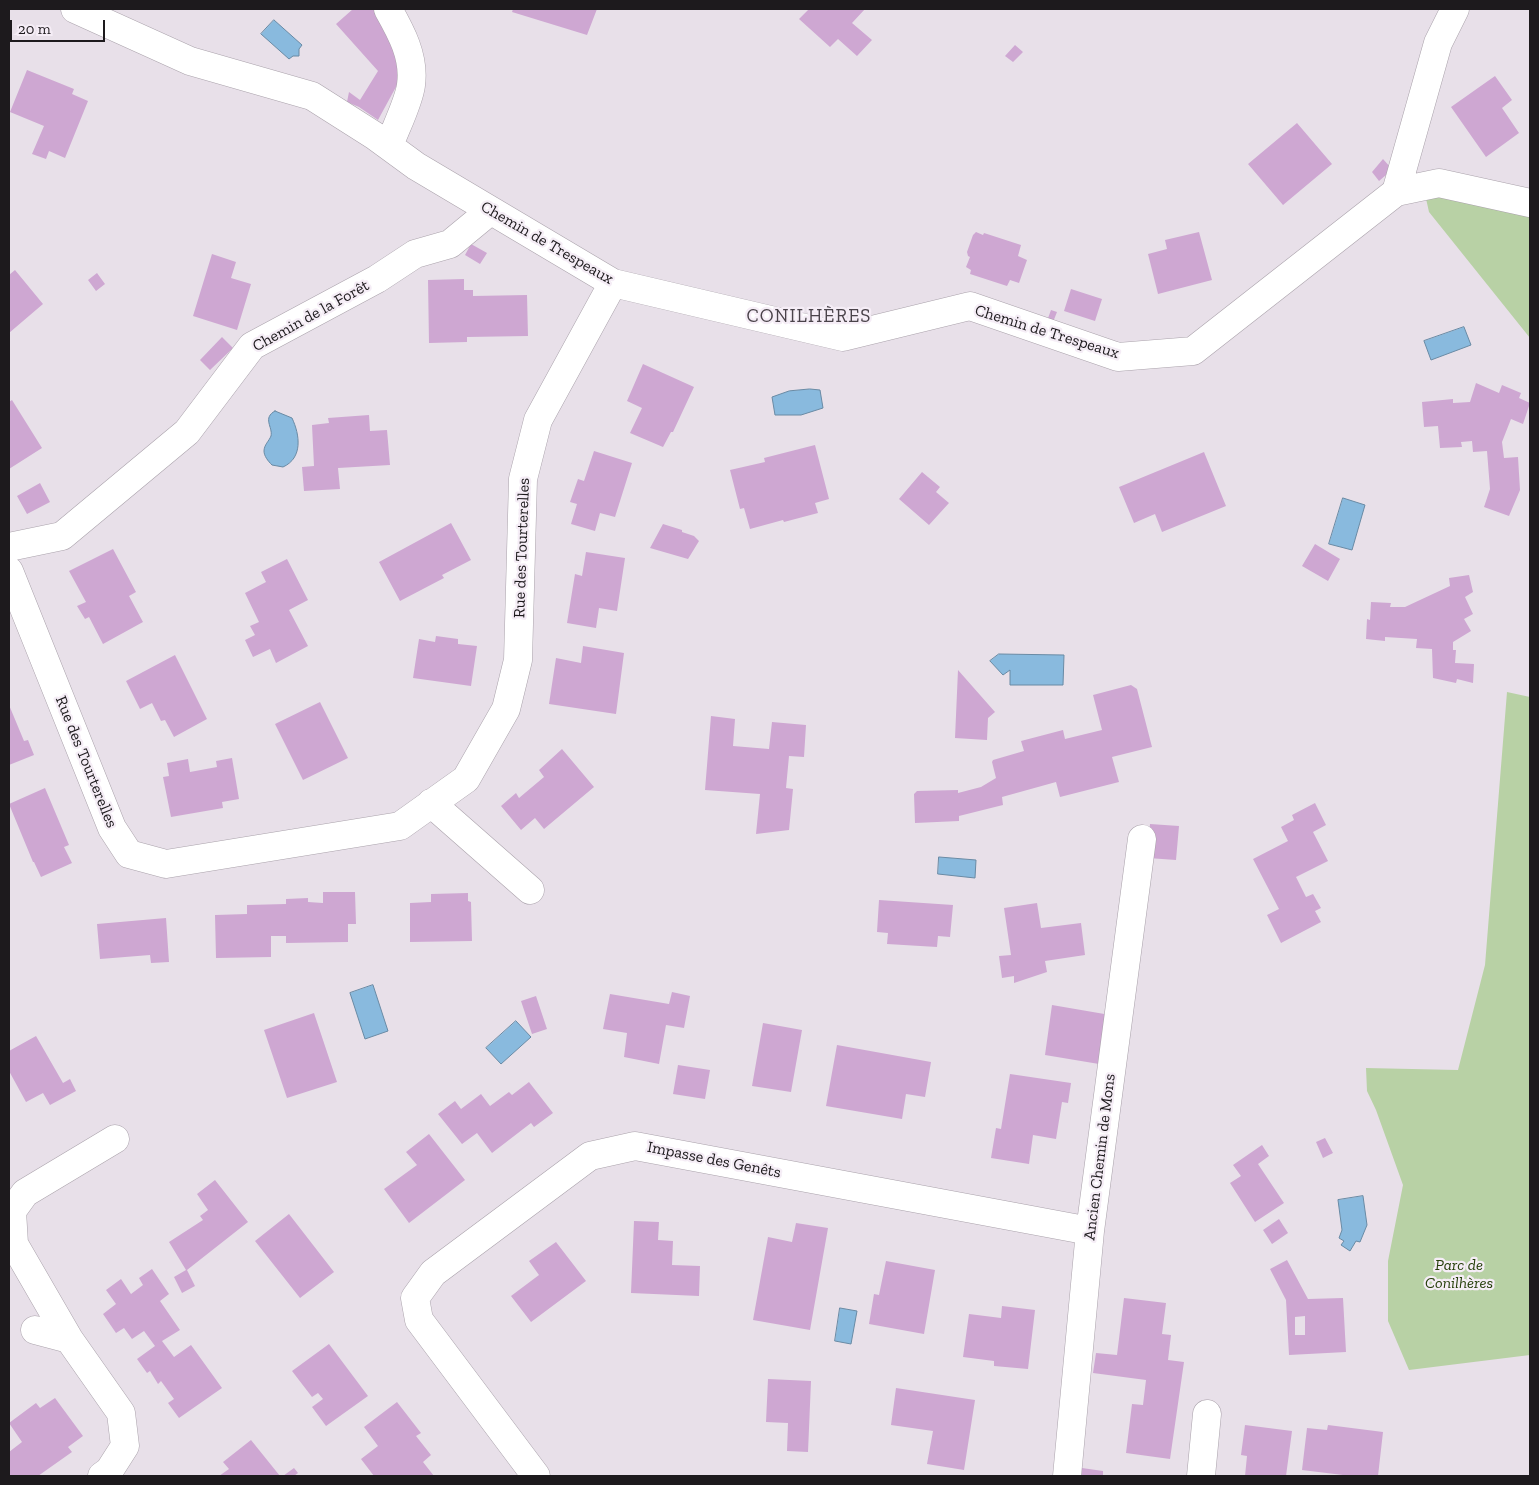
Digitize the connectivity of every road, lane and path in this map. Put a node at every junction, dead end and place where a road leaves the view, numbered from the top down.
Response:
1 (75, 9) edge
2 (388, 9) edge
3 (1455, 9) edge
4 (389, 146) junction
5 (1396, 192) junction
6 (1530, 203) edge
7 (490, 211) junction
8 (614, 283) junction
9 (9, 547) edge
10 (9, 572) edge
11 (431, 803) junction
12 (1142, 839) dead end
13 (530, 890) dead end
14 (114, 1139) dead end
15 (1090, 1231) junction
16 (35, 1330) dead end
17 (69, 1339) junction
18 (1207, 1414) dead end
19 (530, 1474) edge
20 (102, 1476) edge
21 (1067, 1476) edge
22 (1201, 1476) edge

1 - 4 street, Chemin de Trespeaux
2 - 4 street
3 - 5 street
4 - 7 street, Chemin de Trespeaux
5 - 6 street, Chemin de Trespeaux
5 - 8 street, Chemin de Trespeaux
7 - 8 street, Chemin de Trespeaux
7 - 9 street, Chemin de la Forêt
8 - 11 street, Rue des Tourterelles
10 - 11 street, Rue des Tourterelles
11 - 13 street
12 - 15 street, Ancien Chemin de Mons
14 - 17 street
15 - 19 street, Impasse des Genêts
15 - 21 street, Ancien Chemin de Mons
16 - 17 street
17 - 20 street
18 - 22 street

